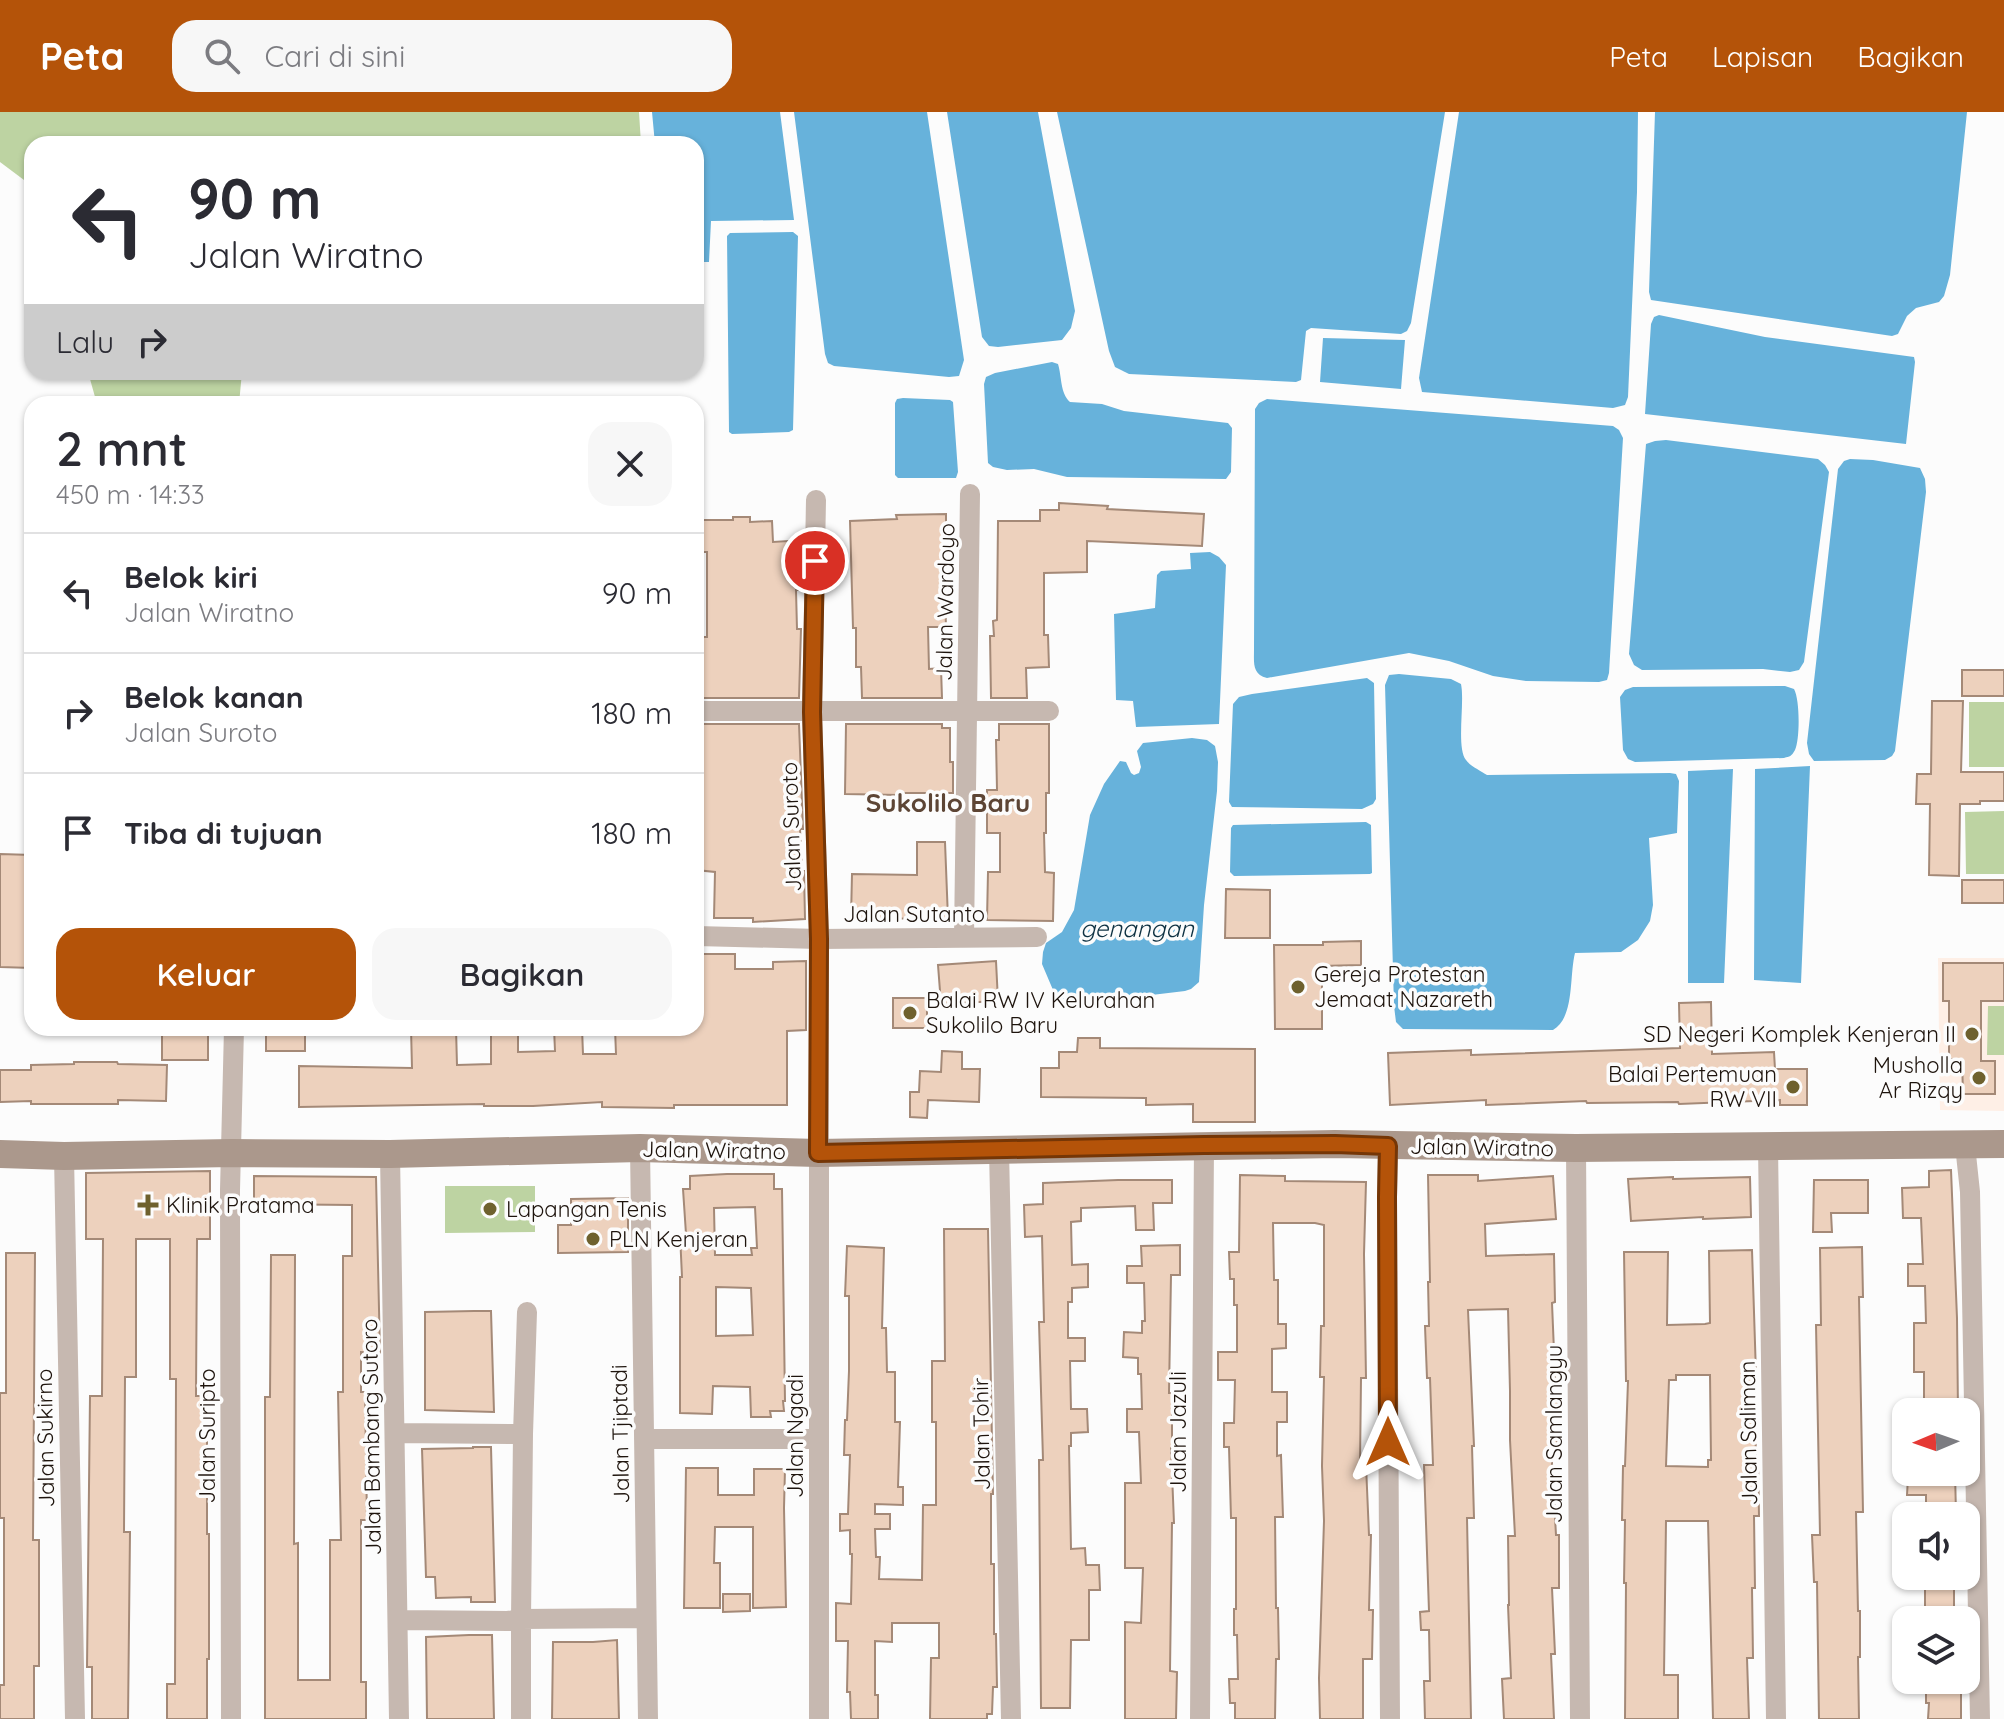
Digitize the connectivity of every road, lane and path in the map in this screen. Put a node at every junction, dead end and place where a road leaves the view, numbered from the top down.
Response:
1 (970, 494) dead end
2 (816, 500) dead end
3 (704, 711) edge
4 (1049, 711) dead end
5 (812, 712) junction
6 (967, 712) junction
7 (704, 936) edge
8 (964, 937) junction
9 (1037, 937) dead end
10 (819, 939) junction
11 (234, 1036) edge
12 (2004, 1144) edge
13 (1204, 1145) junction
14 (1965, 1145) junction
15 (1388, 1146) junction
16 (1768, 1146) junction
17 (640, 1148) junction
18 (1576, 1148) junction
19 (999, 1149) junction
20 (232, 1153) junction
21 (818, 1153) junction
22 (0, 1154) edge
23 (390, 1154) junction
24 (64, 1156) junction
25 (527, 1312) dead end
26 (395, 1433) junction
27 (523, 1434) junction
28 (644, 1439) junction
29 (819, 1439) junction
30 (646, 1618) junction
31 (521, 1619) junction
32 (398, 1620) junction
33 (75, 1719) edge
34 (231, 1719) edge
35 (399, 1719) edge
36 (521, 1719) edge
37 (648, 1719) edge
38 (819, 1719) edge
39 (1011, 1719) edge
40 (1200, 1719) edge
41 (1390, 1719) edge
42 (1580, 1719) edge
43 (1776, 1719) edge
44 (1980, 1719) edge

1 - 6 street, Jalan Wardoyo
2 - 5 street, Jalan Suroto
3 - 5 street
4 - 6 street, Jalan Wardoyo
5 - 6 street
5 - 10 street, Jalan Suroto
6 - 8 street, Jalan Wardoyo
7 - 10 street, Jalan Sutanto
8 - 9 street, Jalan Sutanto
8 - 10 street, Jalan Sutanto
10 - 21 street, Jalan Suroto
11 - 20 street, Jalan Suripto
12 - 14 main road, Jalan Wiratno
13 - 15 main road, Jalan Wiratno
13 - 19 main road, Jalan Wiratno
13 - 40 street, Jalan Jazuli
14 - 16 main road, Jalan Wiratno
14 - 44 street
15 - 18 main road, Jalan Wiratno
15 - 41 street
16 - 18 main road, Jalan Wiratno
16 - 43 street, Jalan Saliman
17 - 21 main road, Jalan Wiratno
17 - 23 main road, Jalan Wiratno
17 - 28 street, Jalan Tjiptadi
18 - 42 street, Jalan Samlangyu
19 - 21 main road, Jalan Wiratno
19 - 39 street, Jalan Tohir
20 - 23 main road, Jalan Wiratno
20 - 24 main road, Jalan Wiratno
20 - 34 street, Jalan Suripto
21 - 29 street, Jalan Ngadi
22 - 24 main road, Jalan Wiratno
23 - 26 street, Jalan Bambang Sutoro
24 - 33 street, Jalan Sukirno
25 - 27 street
26 - 27 street
26 - 32 street, Jalan Bambang Sutoro
27 - 31 street
28 - 29 street
28 - 30 street, Jalan Tjiptadi
29 - 38 street, Jalan Ngadi
30 - 31 street
30 - 37 street, Jalan Tjiptadi
31 - 32 street
31 - 36 street
32 - 35 street, Jalan Bambang Sutoro

